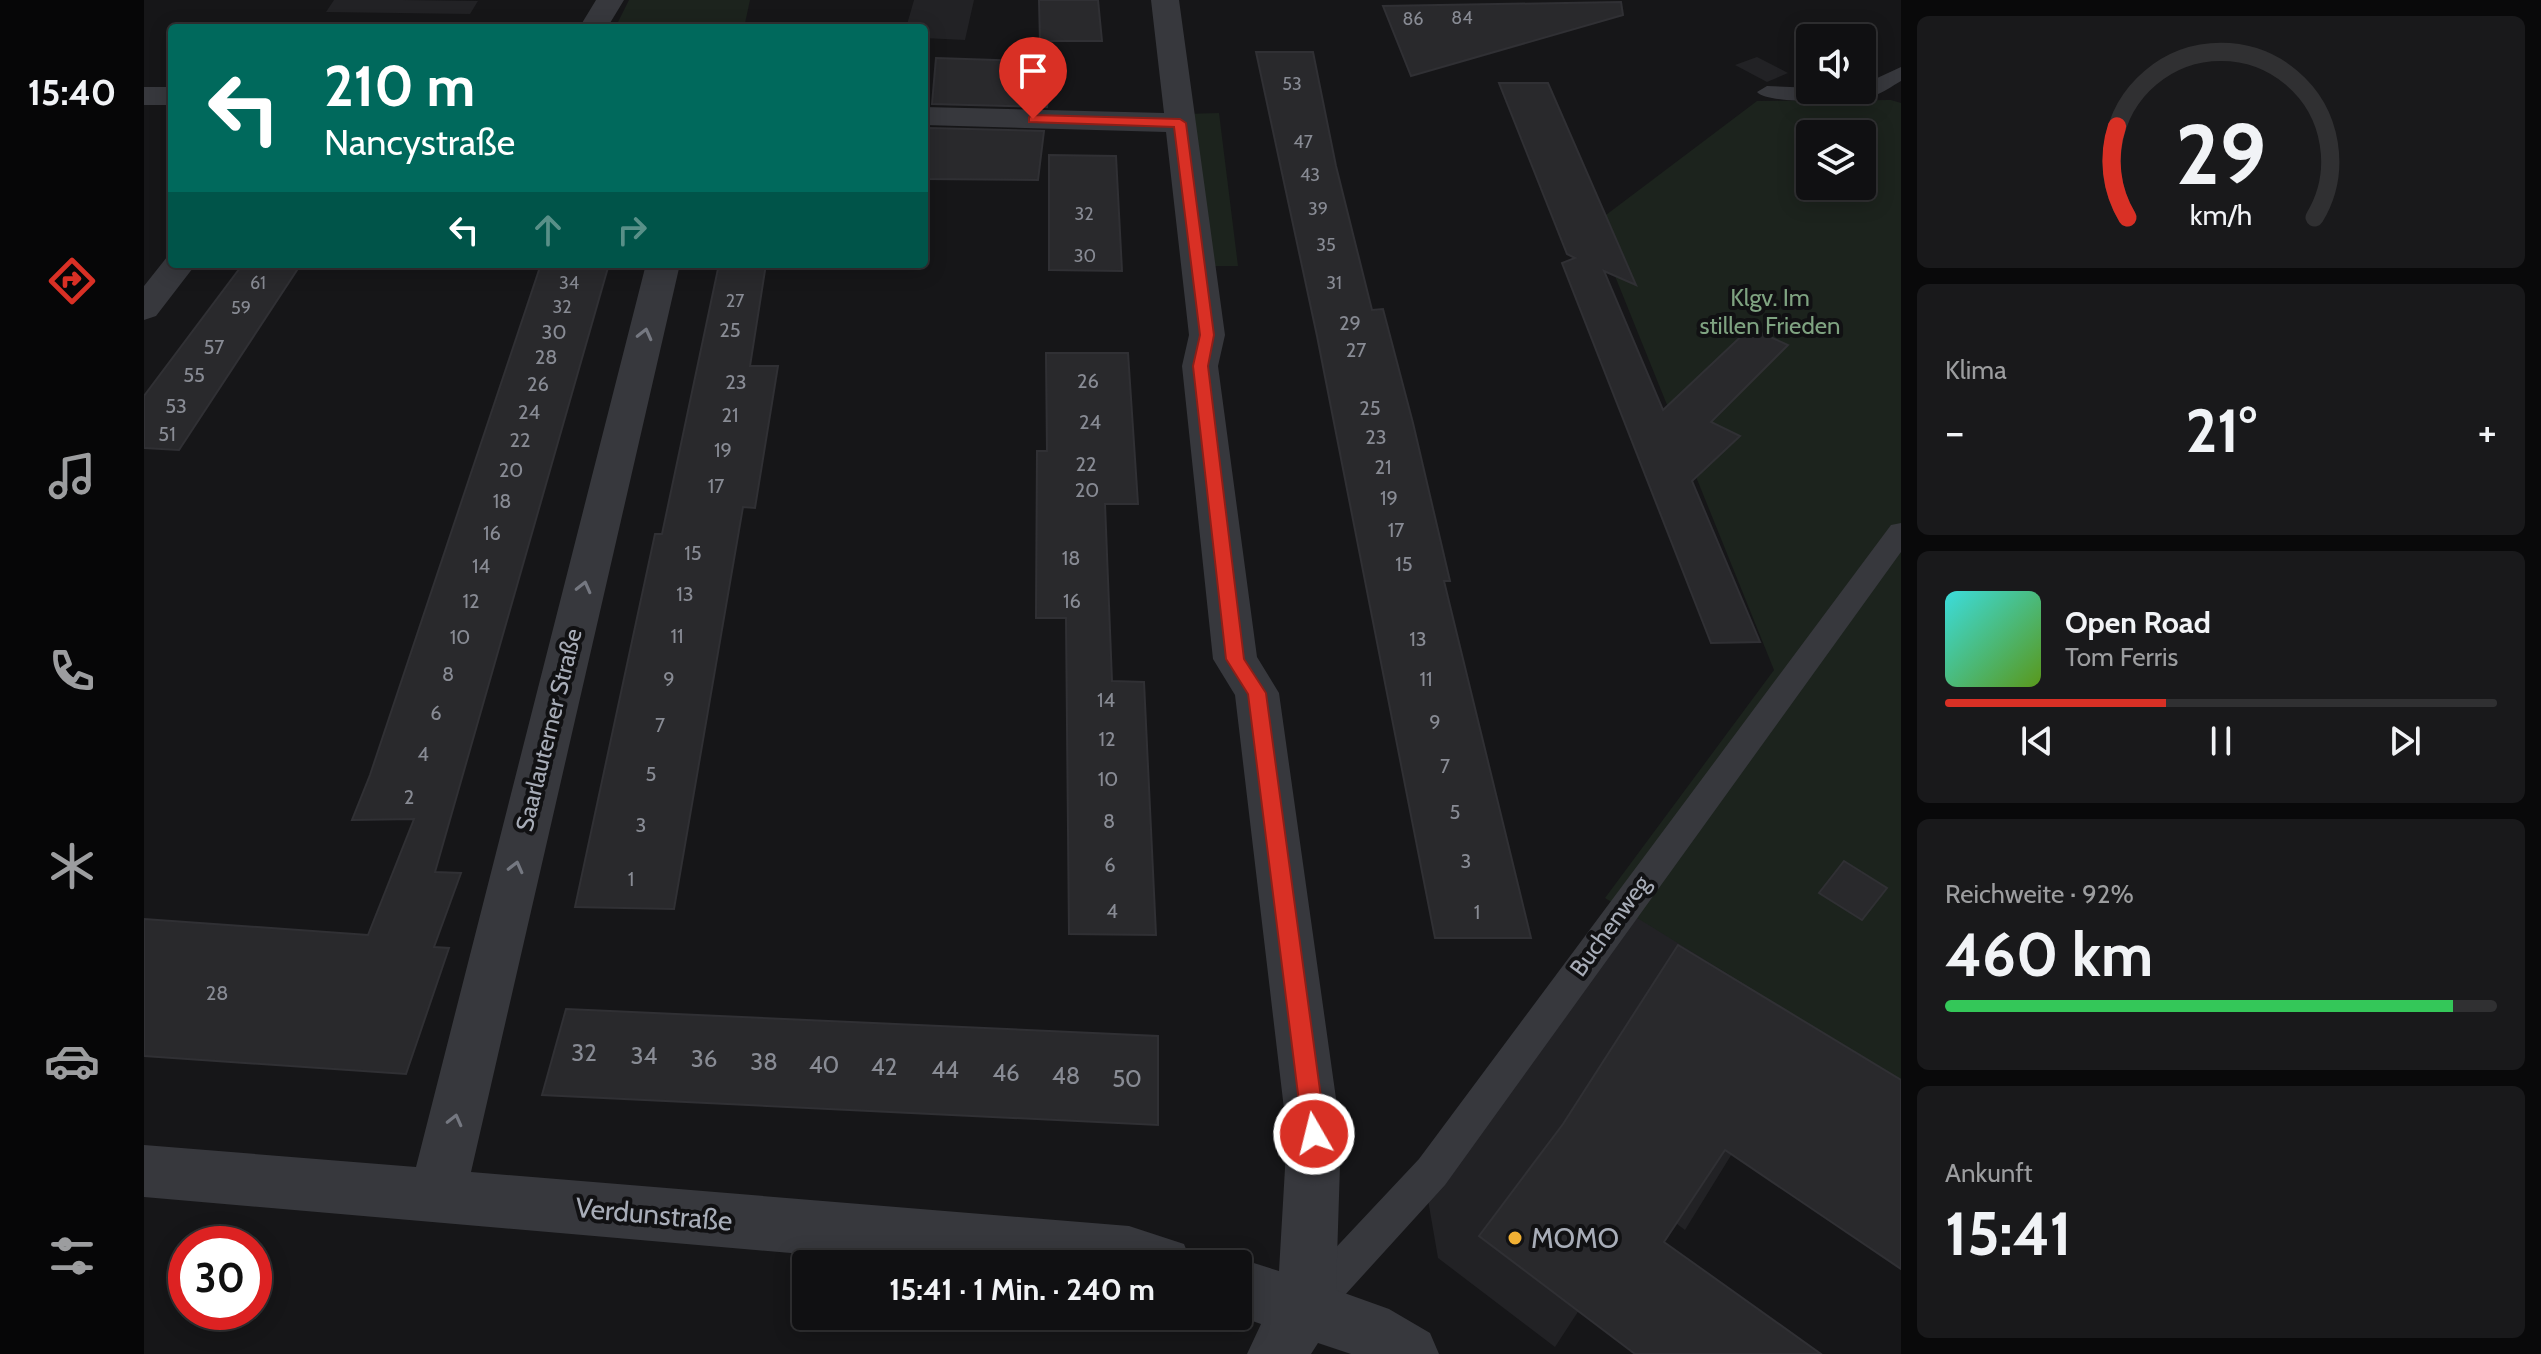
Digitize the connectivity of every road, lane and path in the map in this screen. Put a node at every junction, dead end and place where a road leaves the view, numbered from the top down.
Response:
1 (610, 0) edge
2 (1165, 0) edge
3 (595, 24) edge
4 (1901, 73) edge
5 (1767, 92) dead end
6 (144, 96) edge
7 (168, 96) edge
8 (928, 116) edge
9 (1180, 123) junction
10 (176, 268) edge
11 (662, 268) edge
12 (144, 309) edge
13 (1901, 532) edge
14 (144, 1171) edge
15 (437, 1195) junction
16 (1082, 1250) edge
17 (1252, 1298) edge
18 (1292, 1331) edge
19 (1409, 1354) edge

1 - 3 street
2 - 9 street
4 - 5 lane
6 - 7 street
8 - 9 street
9 - 18 street
10 - 12 street
15 -> 11 street, Saarlauterner Straße
13 - 18 lane, Buchenweg
14 - 15 street, Verdunstraße
15 - 16 street, Verdunstraße
17 - 18 street
18 - 19 street

